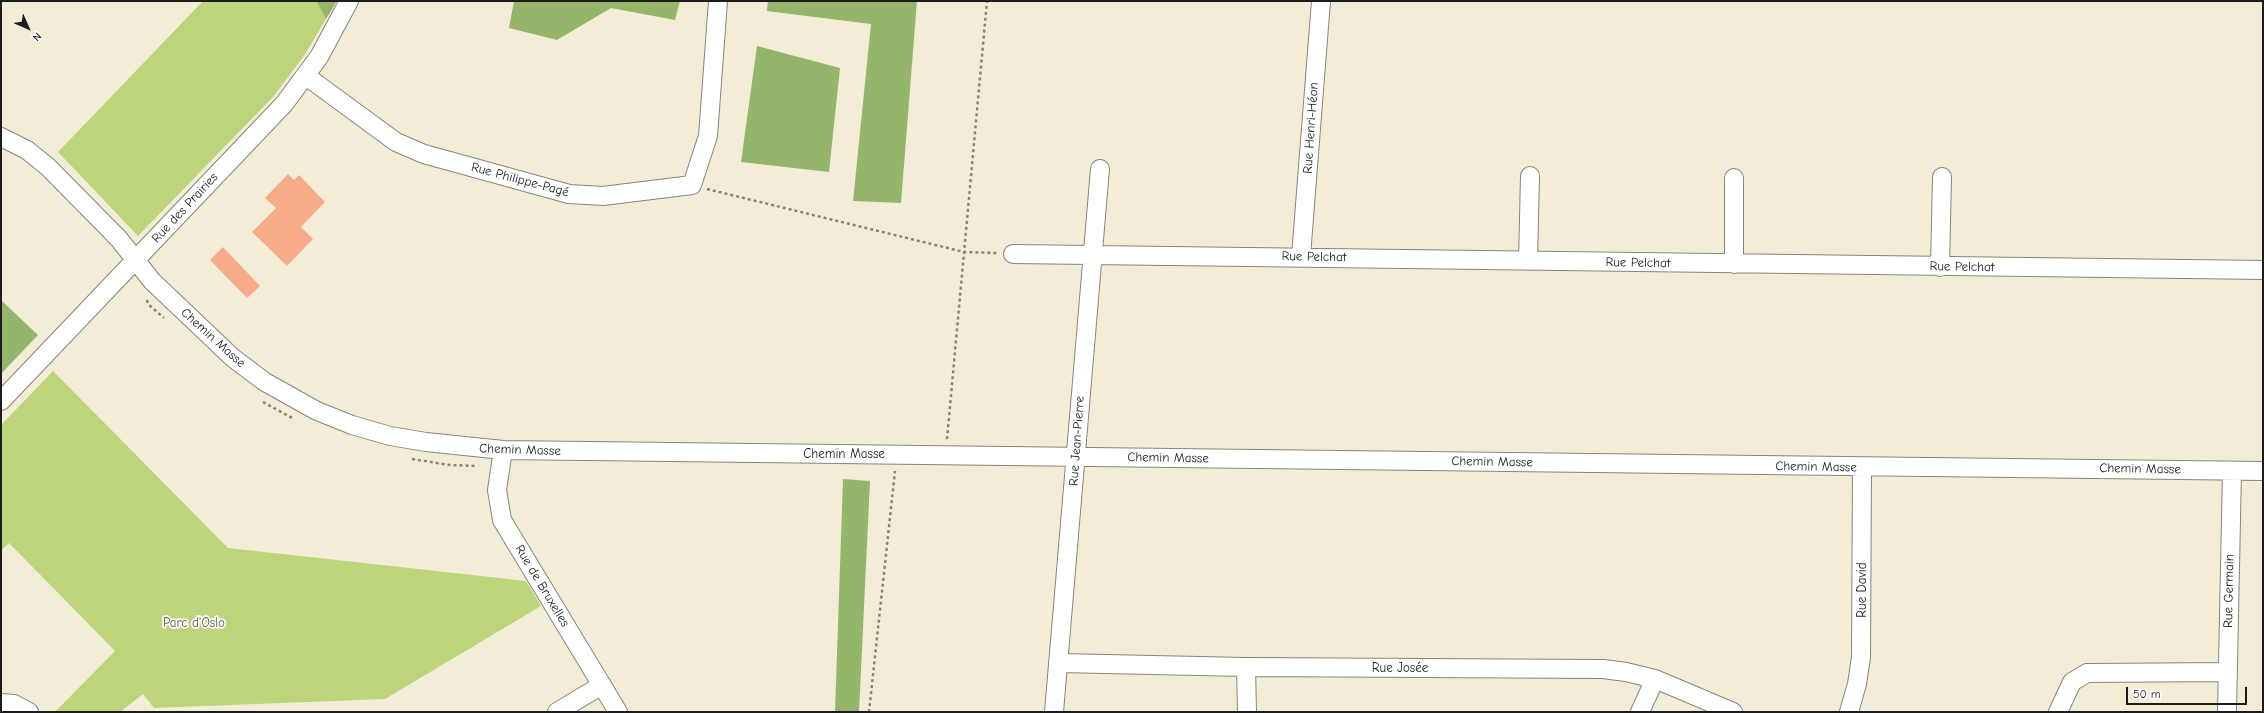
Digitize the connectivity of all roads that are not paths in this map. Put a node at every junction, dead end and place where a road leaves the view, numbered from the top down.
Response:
1 (349, 1) edge
2 (718, 1) edge
3 (1321, 1) edge
4 (306, 76) junction
5 (1, 137) edge
6 (1100, 170) dead end
7 (1530, 176) dead end
8 (1942, 177) dead end
9 (1734, 178) dead end
10 (1013, 254) road end
11 (1093, 255) junction
12 (1301, 256) junction
13 (136, 260) junction
14 (1528, 261) junction
15 (1734, 264) junction
16 (1940, 267) junction
17 (2263, 270) edge
18 (1, 401) edge
19 (503, 450) junction
20 (1075, 456) junction
21 (1862, 467) junction
22 (2232, 470) junction
23 (2263, 471) edge
24 (1058, 663) junction
25 (1246, 667) junction
26 (2227, 672) junction
27 (1655, 679) junction
28 (602, 685) junction
29 (1, 703) edge
30 (29, 712) edge
31 (557, 712) edge
32 (618, 712) edge
33 (1054, 712) edge
34 (1247, 712) edge
35 (1640, 712) edge
36 (1733, 712) edge
37 (1849, 712) edge
38 (2058, 712) edge
39 (2226, 712) edge

1 - 4 street, Rue des Prairies
2 - 4 street, Rue Philippe-Pagé
3 - 12 street, Rue Henri-Héon
4 - 13 street, Rue des Prairies
5 - 13 street, Chemin Masse
6 - 11 street, Rue Jean-Pierre
7 - 14 street
8 - 16 street
9 - 15 street
10 - 11 street, Rue Pelchat
11 - 12 street, Rue Pelchat
11 - 20 street, Rue Jean-Pierre
12 - 14 street, Rue Pelchat
13 - 18 street, Rue des Prairies
13 - 19 street, Chemin Masse
14 - 15 street, Rue Pelchat
15 - 16 street, Rue Pelchat
16 - 17 street, Rue Pelchat
19 - 20 street, Chemin Masse
19 - 28 street, Rue de Bruxelles
20 - 21 street, Chemin Masse
20 - 24 street, Rue Jean-Pierre
21 - 22 street, Chemin Masse
21 - 37 street, Rue David
22 - 23 street, Chemin Masse
22 - 26 street, Rue Germain
24 - 25 street, Rue Josée
24 - 33 street, Rue Jean-Pierre
25 - 27 street, Rue Josée
25 - 34 street
26 - 38 street
26 - 39 street, Rue Germain
27 - 35 street
27 - 36 street, Rue Josée
28 - 31 street
28 - 32 street, Rue de Bruxelles
29 - 30 street

